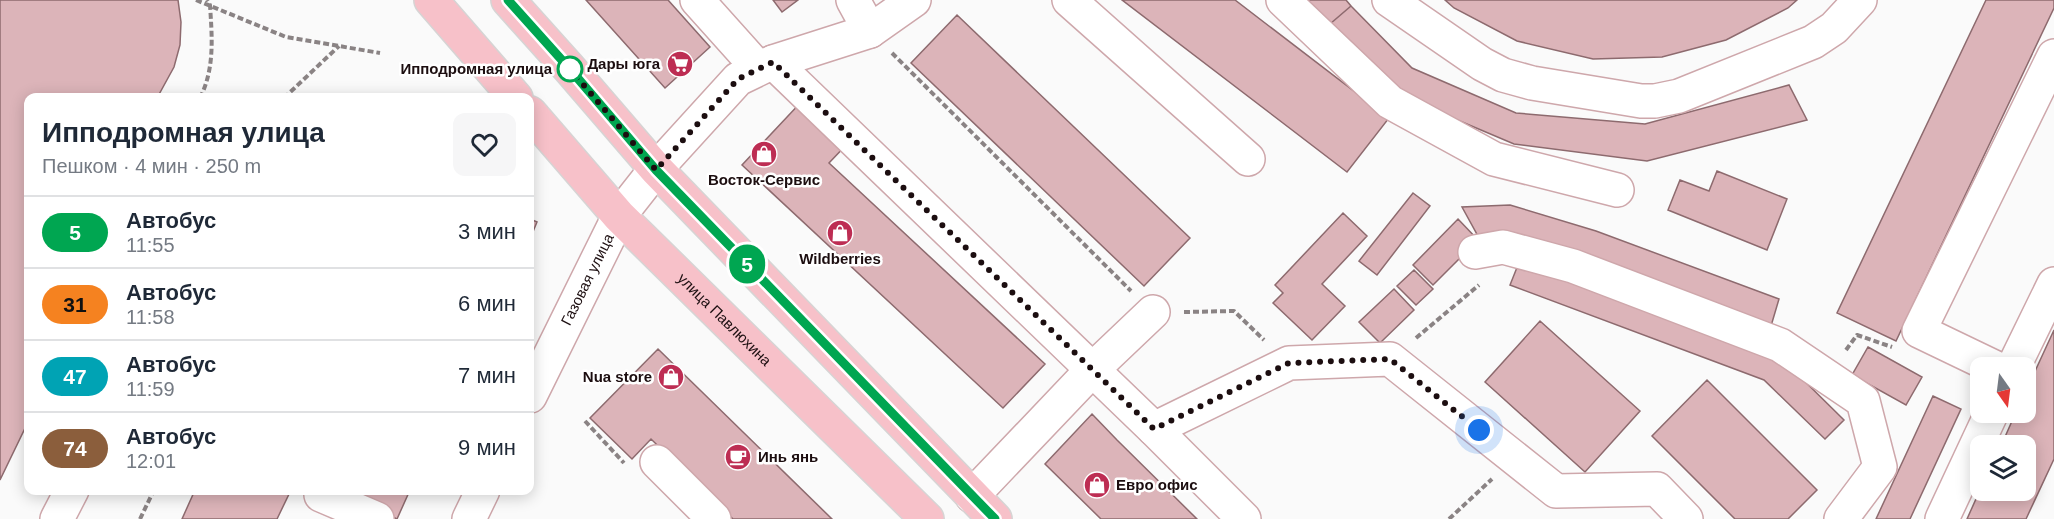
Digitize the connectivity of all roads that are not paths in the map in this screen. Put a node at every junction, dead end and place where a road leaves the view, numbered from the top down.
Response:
1 (431, 0) edge
2 (508, 0) edge
3 (697, 0) edge
4 (853, 0) edge
5 (914, 0) edge
6 (1069, 0) edge
7 (1283, 0) edge
8 (1389, 0) edge
9 (1860, 0) edge
10 (870, 31) junction
11 (2054, 56) edge
12 (765, 65) junction
13 (512, 93) edge
14 (534, 118) edge
15 (1248, 159) dead end
16 (656, 170) junction
17 (1617, 190) dead end
18 (619, 216) junction
19 (1481, 265) road end
20 (2054, 284) edge
21 (1153, 312) road end
22 (1972, 357) edge
23 (2018, 357) edge
24 (1092, 370) junction
25 (534, 388) edge
26 (1987, 423) edge
27 (1154, 429) junction
28 (657, 462) road end
29 (69, 495) edge
30 (321, 495) edge
31 (481, 495) edge
32 (972, 496) junction
33 (57, 519) edge
34 (377, 519) edge
35 (469, 519) edge
36 (714, 519) edge
37 (927, 519) edge
38 (995, 519) edge
39 (1244, 519) edge
40 (1686, 519) edge
41 (1841, 519) edge
42 (1942, 519) edge

1 - 13 main road
2 - 16 main road
3 - 12 street
4 - 10 street
5 - 10 street, Газовая улица
6 - 15 street
7 - 17 street
8 - 9 street
10 - 12 street, Газовая улица
11 - 22 street
12 - 16 street, Газовая улица
12 - 24 street
14 - 18 main road, улица Павлюхина
16 - 18 street, Газовая улица
16 - 32 main road
18 - 25 street, Газовая улица
18 - 37 main road, улица Павлюхина
19 - 41 street
20 - 23 street
21 - 24 street
24 - 27 street
24 - 32 street
26 - 42 street
27 - 39 street
27 - 40 street
28 - 36 street
29 - 33 street
30 - 34 street
31 - 35 street
32 - 38 main road

